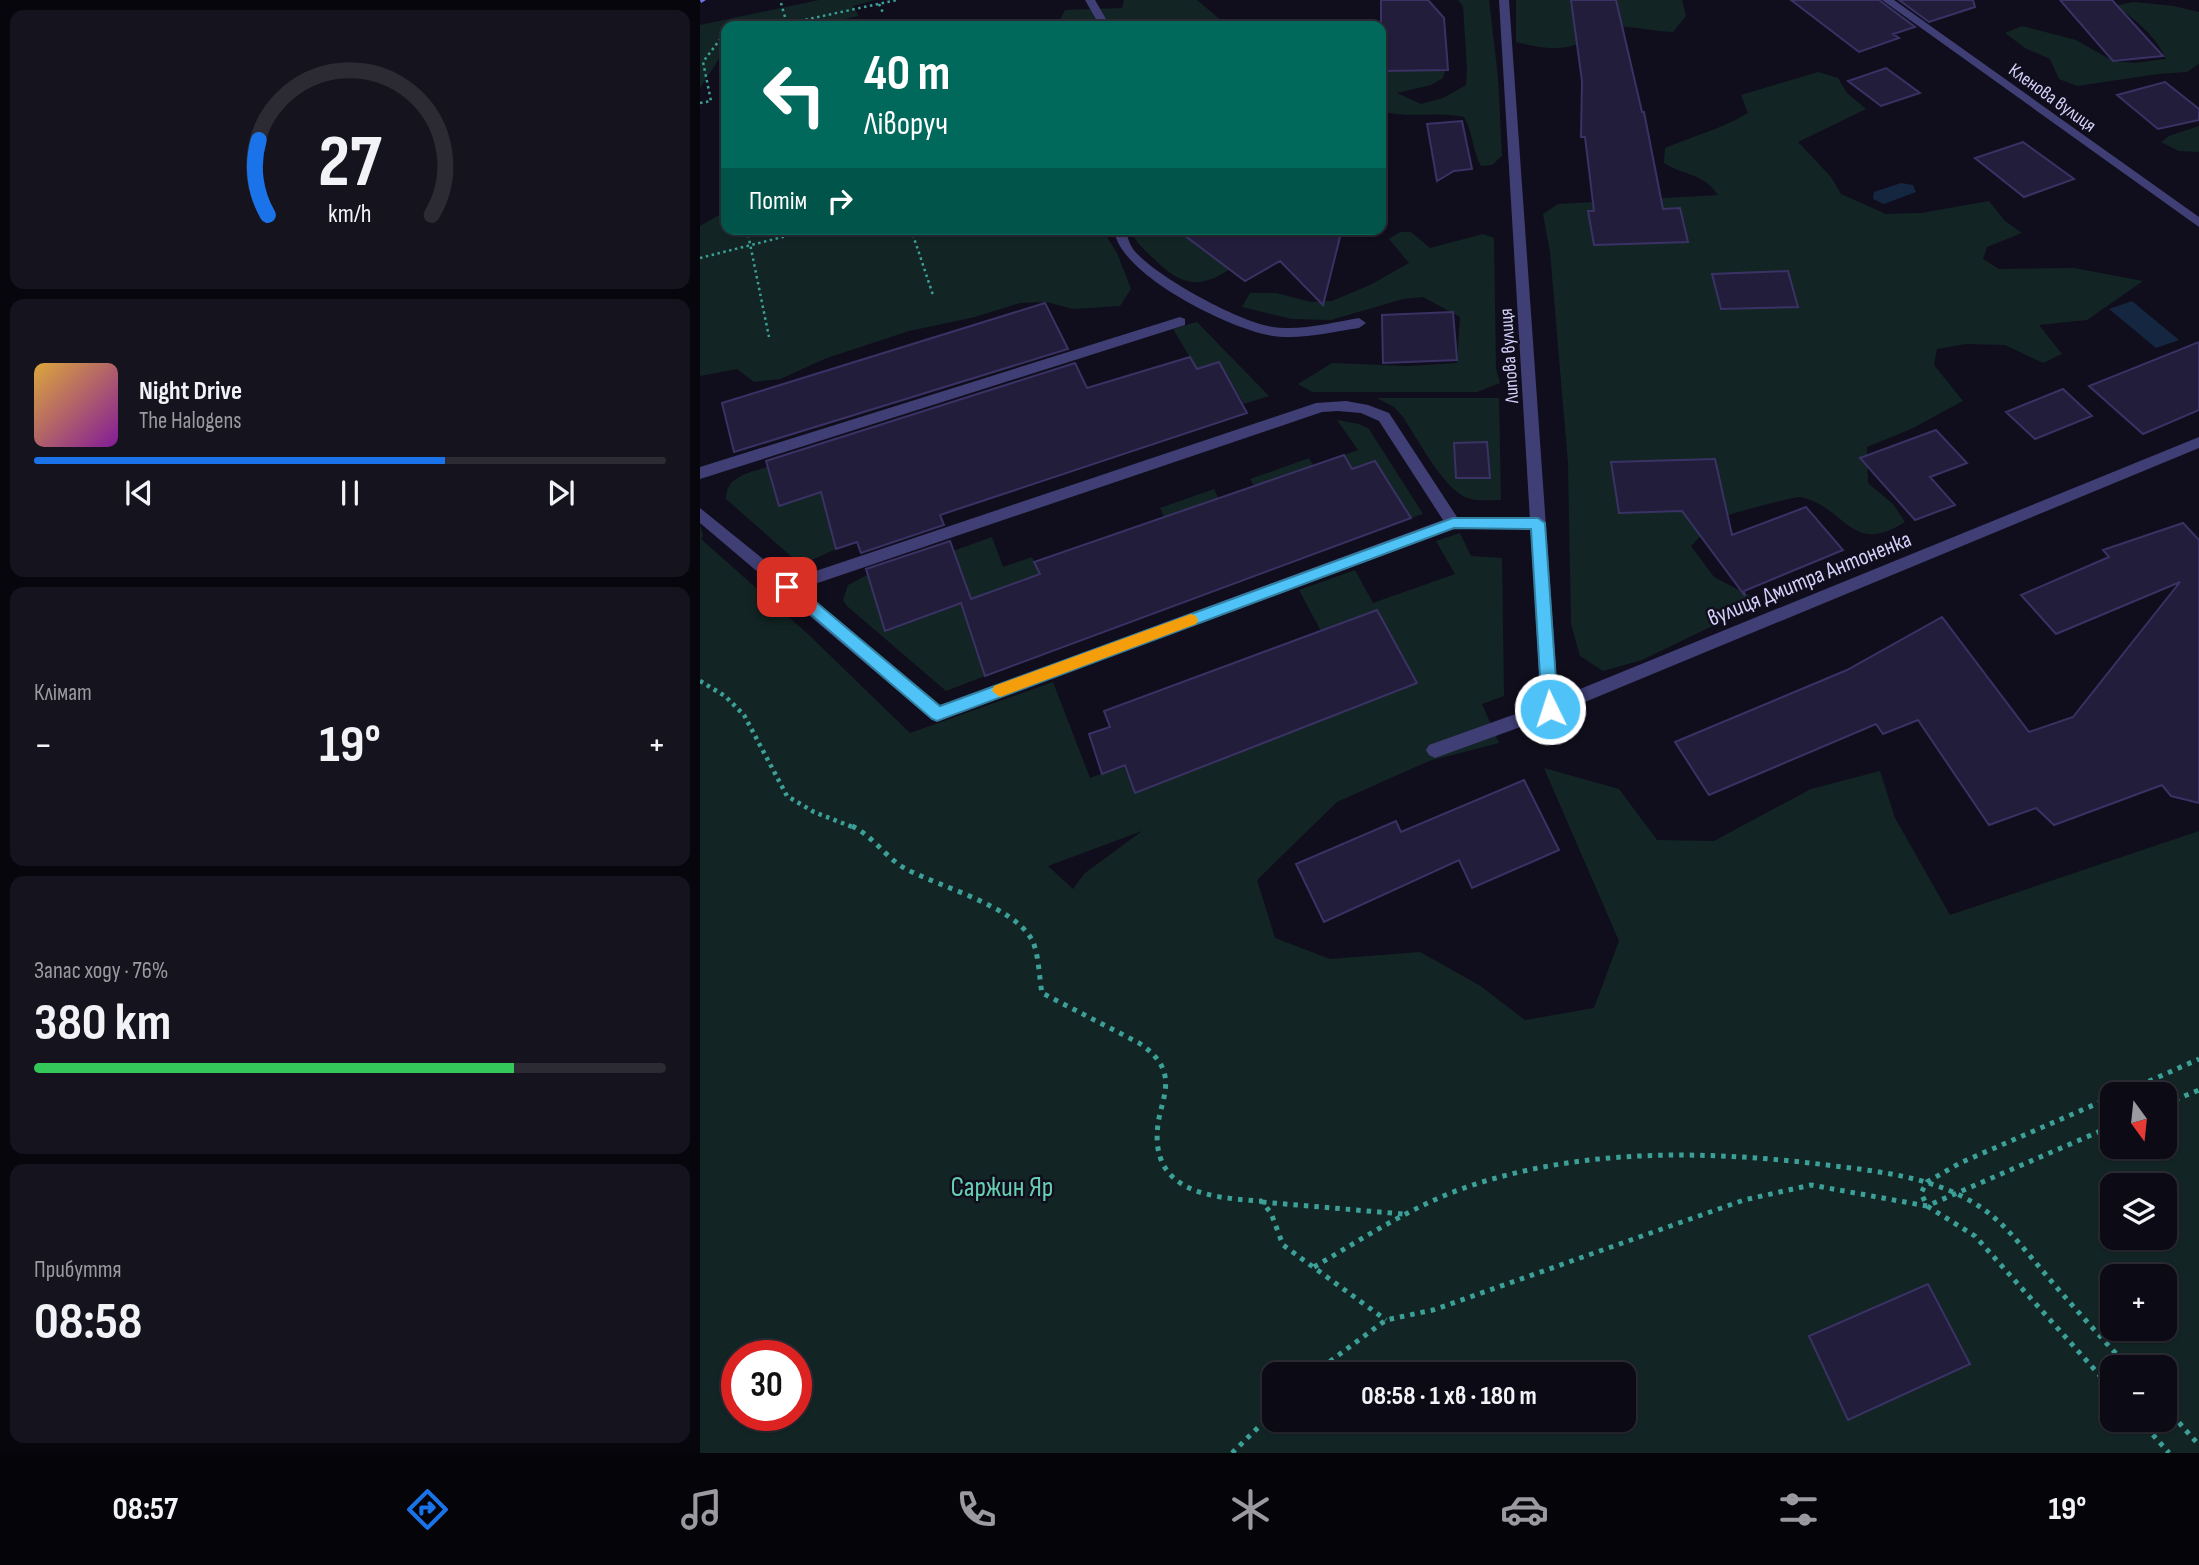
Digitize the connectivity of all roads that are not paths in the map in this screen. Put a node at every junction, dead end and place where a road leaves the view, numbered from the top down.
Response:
1 (1090, 0) edge
2 (1504, 0) edge
3 (1886, 0) edge
4 (1102, 21) edge
5 (2199, 223) edge
6 (1120, 235) edge
7 (1180, 322) dead end
8 (1359, 323) dead end
9 (2199, 442) edge
10 (700, 473) edge
11 (700, 514) edge
12 (1453, 523) junction
13 (1538, 523) junction
14 (787, 587) junction
15 (1550, 709) junction
16 (1434, 750) dead end

1 - 4 street
2 - 13 street, Липова вулиця
3 - 5 street, Кленова вулиця
6 - 8 street
7 - 10 street
9 - 15 street, вулиця Дмитра Антоненка
11 - 14 street
12 - 13 street
12 - 14 street
12 - 14 street
13 - 15 street, Липова вулиця
15 - 16 street, вулиця Дмитра Антоненка

